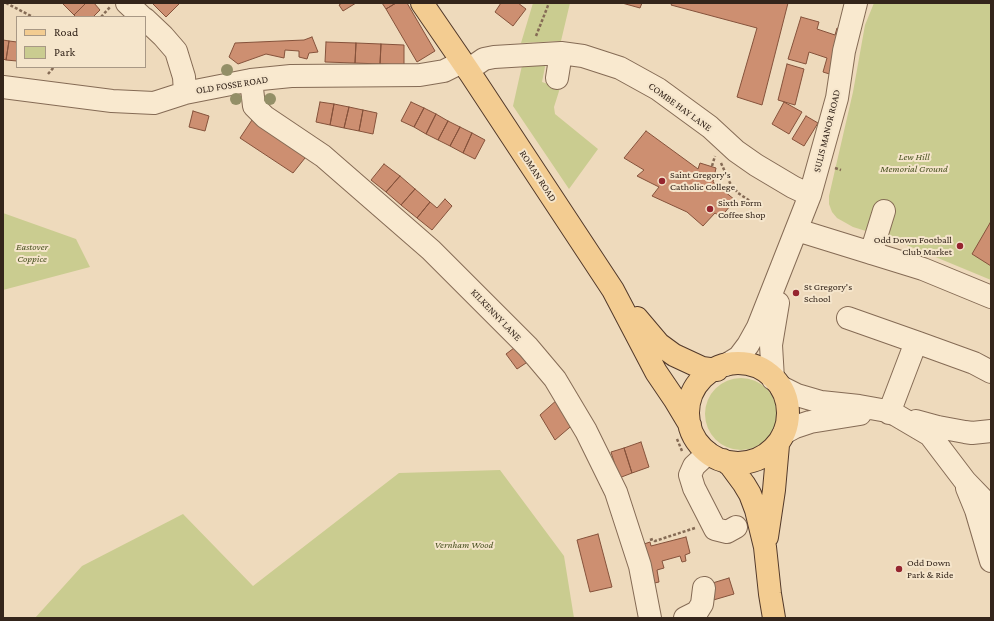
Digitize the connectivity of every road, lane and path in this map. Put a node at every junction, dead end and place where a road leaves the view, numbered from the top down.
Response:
1 (6, 3) edge
2 (114, 3) edge
3 (127, 3) edge
4 (422, 3) edge
5 (549, 3) edge
6 (856, 3) edge
7 (31, 16) edge
8 (102, 16) edge
9 (141, 16) edge
10 (146, 20) edge
11 (561, 53) junction
12 (525, 55) junction
13 (465, 66) junction
14 (557, 78) dead end
15 (251, 80) junction
16 (3, 87) edge
17 (185, 93) junction
18 (720, 159) dead end
19 (810, 195) junction
20 (750, 200) dead end
21 (884, 211) dead end
22 (796, 230) junction
23 (871, 252) junction
24 (786, 255) junction
25 (612, 290) junction
26 (991, 297) edge
27 (848, 318) dead end
28 (916, 342) junction
29 (721, 367) junction
30 (991, 372) edge
31 (777, 383) junction
32 (891, 413) junction
33 (991, 415) edge
34 (690, 425) junction
35 (991, 431) edge
36 (965, 432) junction
37 (781, 439) junction
38 (715, 456) junction
39 (965, 480) junction
40 (991, 508) edge
41 (692, 529) dead end
42 (728, 533) dead end
43 (633, 545) junction
44 (765, 547) junction
45 (991, 561) edge
46 (704, 588) dead end
47 (650, 618) edge
48 (684, 618) edge
49 (774, 618) edge

1 - 7 path
2 - 8 path
3 - 9 street
4 - 13 main road, ROMAN ROAD
5 - 12 path
6 - 19 street, SULIS MANOR ROAD
10 - 17 street
11 - 12 street, COMBE HAY LANE
11 - 14 street
11 - 19 street, COMBE HAY LANE
12 - 13 street, COMBE HAY LANE
13 - 15 street, OLD FOSSE ROAD
13 - 25 main road, ROMAN ROAD
15 - 17 street, OLD FOSSE ROAD
15 - 43 street, KILKENNY LANE
16 - 17 street, OLD FOSSE ROAD
18 - 20 path
19 - 22 street, SULIS MANOR ROAD
21 - 23 street
22 - 23 street
22 - 24 street, SULIS MANOR ROAD
23 - 26 street
24 - 29 street, SULIS MANOR ROAD
24 - 31 street, SULIS MANOR ROAD
25 - 29 main road, ROMAN ROAD
25 - 34 main road, ROMAN ROAD
27 - 28 street
28 - 30 street
28 - 32 street
29 - 31 main road
29 - 34 main road
31 - 32 street
31 - 37 main road
32 - 36 street
32 - 37 street
32 - 39 street
33 - 36 street
34 - 38 main road
35 - 36 street
37 - 38 main road
37 - 44 main road
38 - 42 street
38 - 44 main road
39 - 40 street
39 - 45 street
41 - 43 path
43 - 47 street, KILKENNY LANE
44 - 49 main road
46 - 48 street

